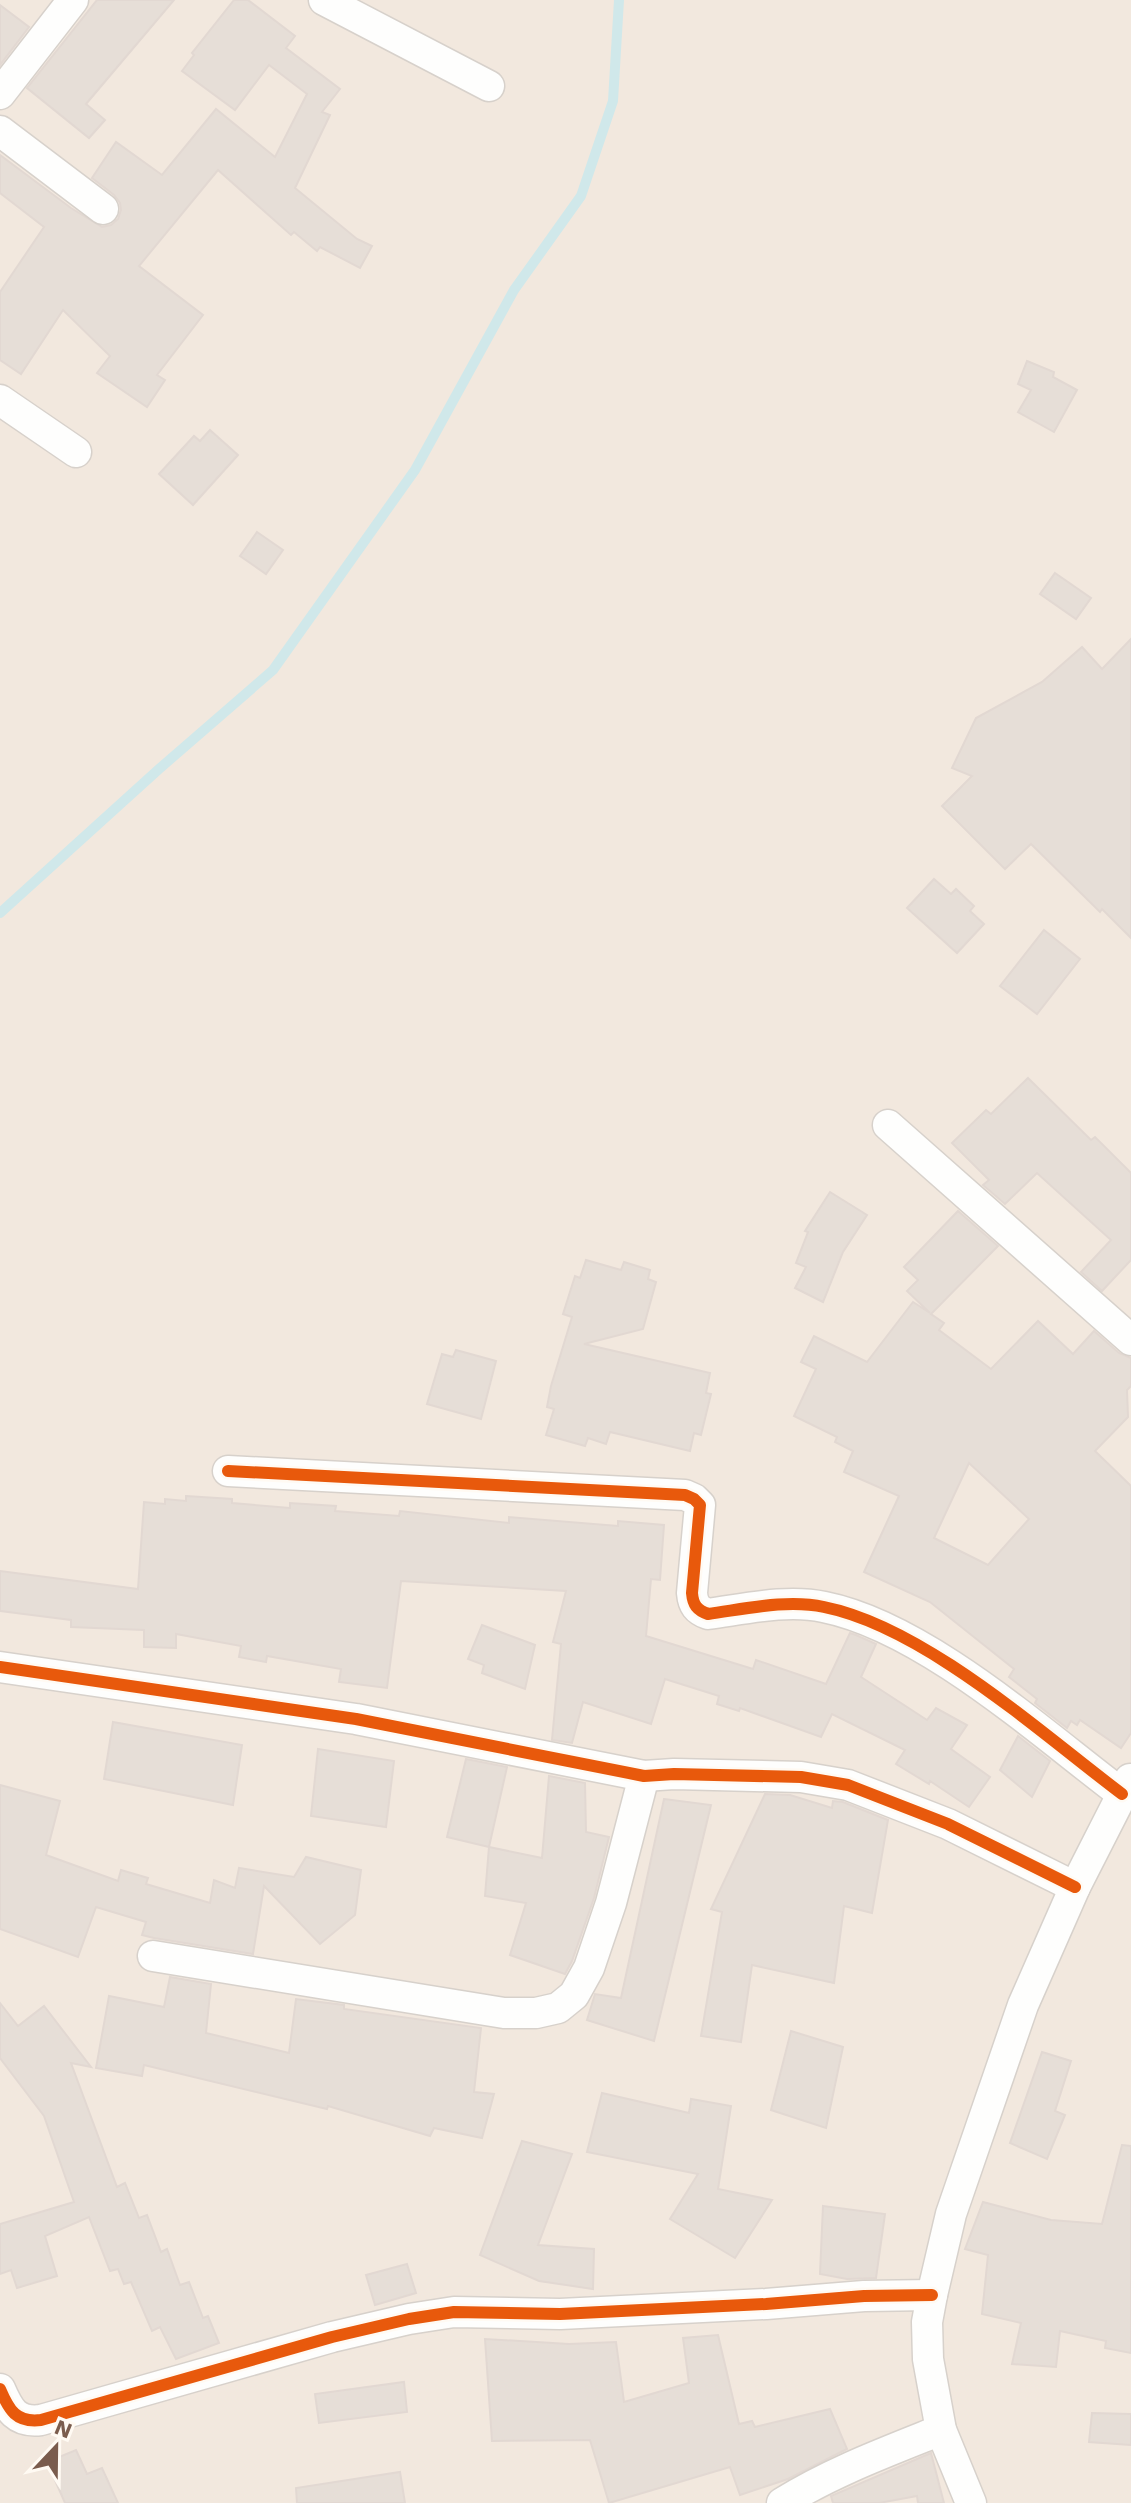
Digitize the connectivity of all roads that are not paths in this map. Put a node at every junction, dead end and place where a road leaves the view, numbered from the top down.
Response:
1 (73, 0) edge
2 (324, 0) edge
3 (489, 86) dead end
4 (0, 94) edge
5 (0, 131) edge
6 (103, 209) dead end
7 (0, 400) edge
8 (76, 452) dead end
9 (888, 1125) dead end
10 (1131, 1340) edge
11 (228, 1471) dead end
12 (0, 1667) edge
13 (644, 1776) junction
14 (1127, 1786) edge
15 (1075, 1887) junction
16 (153, 1956) dead end
17 (932, 2295) junction
18 (0, 2389) edge
19 (941, 2430) junction
20 (782, 2503) edge
21 (971, 2503) edge

1 - 4 street
2 - 3 street
5 - 6 street
7 - 8 street
9 - 10 street
11 - 14 street
12 - 13 street
13 - 15 street
13 - 16 street
14 - 15 street
15 - 17 street
17 - 18 street
17 - 19 street
19 - 20 street
19 - 21 street

